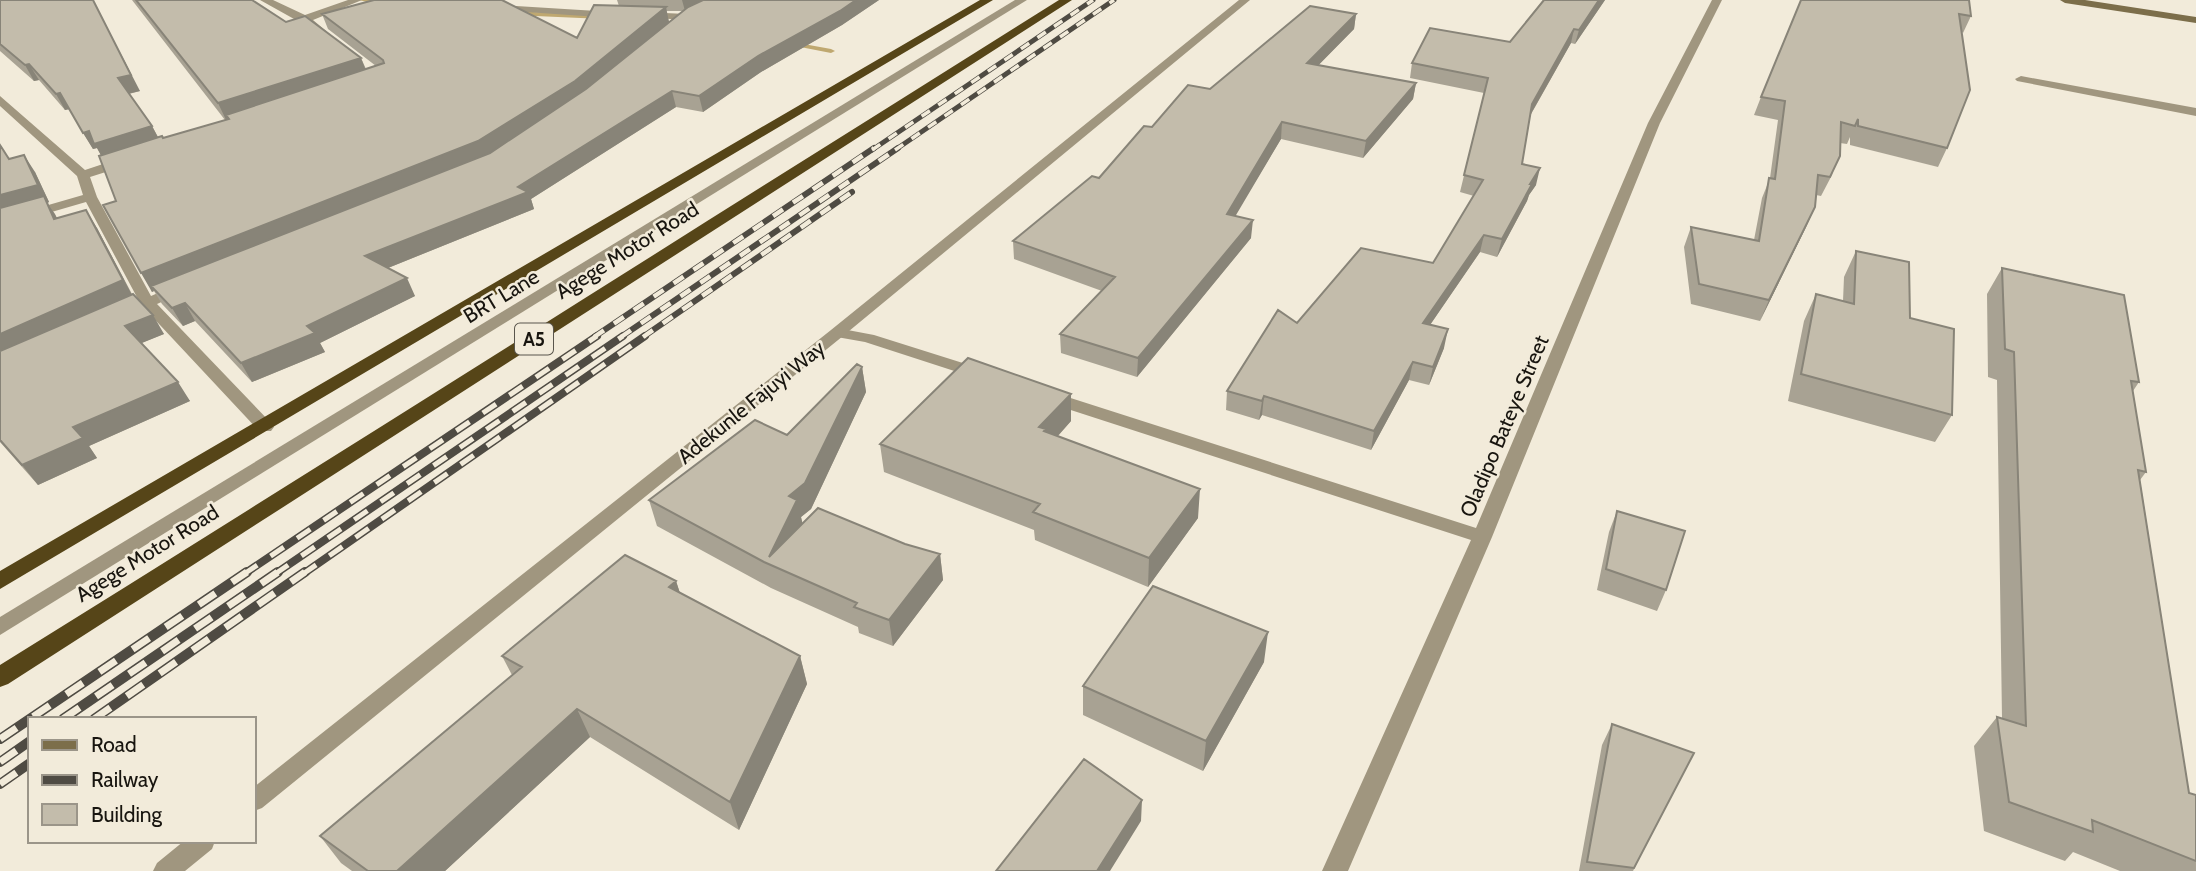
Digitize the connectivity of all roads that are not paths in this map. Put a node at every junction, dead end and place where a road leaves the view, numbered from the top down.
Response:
1 (265, 0) edge
2 (357, 0) edge
3 (568, 0) edge
4 (988, 0) edge
5 (1022, 0) edge
6 (1067, 0) edge
7 (1245, 0) edge
8 (1717, 0) edge
9 (2066, 0) edge
10 (492, 7) edge
11 (552, 13) junction
12 (619, 15) edge
13 (632, 15) edge
14 (305, 19) junction
15 (2196, 20) edge
16 (666, 34) edge
17 (327, 36) edge
18 (2021, 79) dead end
19 (0, 100) edge
20 (2196, 112) edge
21 (135, 158) edge
22 (83, 175) junction
23 (90, 197) junction
24 (0, 223) edge
25 (198, 282) edge
26 (147, 302) junction
27 (110, 319) edge
28 (837, 333) junction
29 (999, 380) edge
30 (1038, 393) edge
31 (265, 427) junction
32 (1482, 537) junction
33 (0, 581) edge
34 (0, 627) edge
35 (0, 677) edge
36 (256, 799) edge
37 (201, 843) edge
38 (166, 871) edge
39 (1335, 871) edge

1 - 14 street
2 - 14 street
3 - 11 street
4 - 31 highway, Agege Motor Road
5 - 34 street, BRT Lane
6 - 35 highway, Agege Motor Road / A5
7 - 28 street, Adekunle Fajuyi Way
8 - 32 street, Oladipo Bateye Street
9 - 15 main road
10 - 11 street
11 - 12 street
13 - 16 street
14 - 17 street
18 - 20 street
19 - 22 street
21 - 22 street
22 - 23 street
23 - 24 street
23 - 26 street
25 - 26 street
26 - 27 street
26 - 31 street
28 - 29 street
28 - 36 street, Adekunle Fajuyi Way
30 - 32 street
31 - 33 highway, Agege Motor Road
32 - 39 street, Oladipo Bateye Street
37 - 38 street

